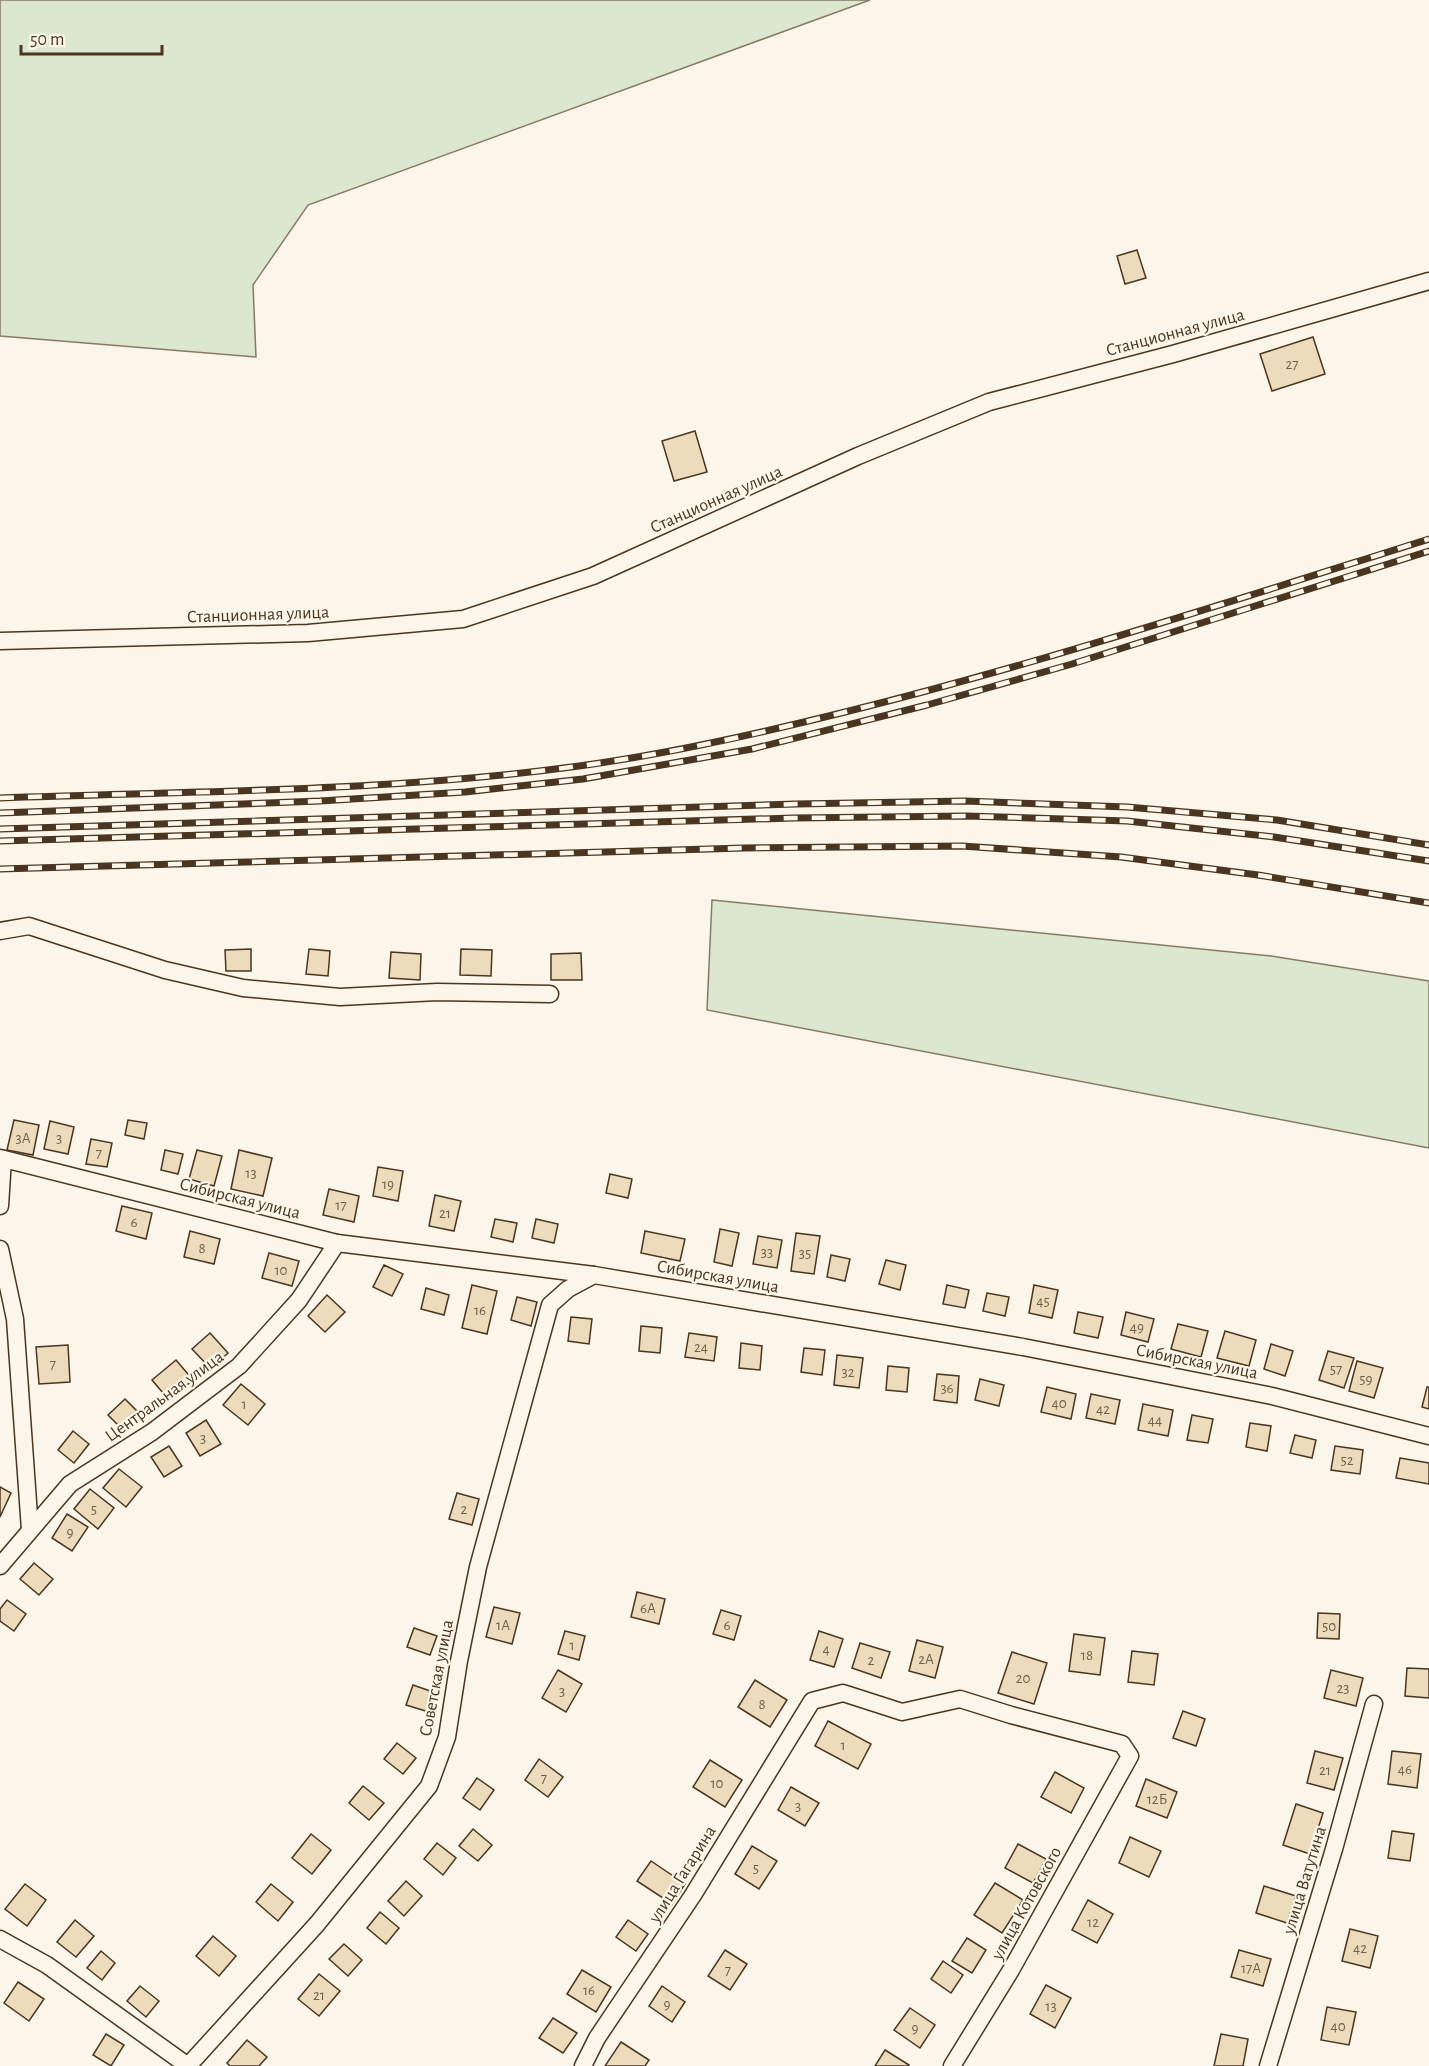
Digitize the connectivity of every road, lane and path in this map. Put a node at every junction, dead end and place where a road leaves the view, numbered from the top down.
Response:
1 (1429, 281) edge
2 (0, 641) edge
3 (0, 931) edge
4 (550, 994) dead end
5 (2, 1158) edge
6 (0, 1206) edge
7 (337, 1243) junction
8 (0, 1249) edge
9 (594, 1275) junction
10 (1429, 1436) edge
11 (30, 1530) junction
12 (0, 1566) edge
13 (1374, 1704) dead end
14 (1130, 1756) joint
15 (0, 1939) edge
16 (188, 2066) edge
17 (583, 2066) edge
18 (952, 2066) edge
19 (1268, 2066) edge

1 - 2 street, Станционная улица
3 - 4 street
5 - 6 street
5 - 7 street, Сибирская улица
7 - 9 street, Сибирская улица
7 - 11 street, Центральная улица
8 - 11 street
9 - 10 street, Сибирская улица
9 - 16 street, Советская улица
11 - 12 street, Центральная улица
13 - 19 street, улица Ватутина
14 - 17 street, улица Гагарина
14 - 18 street, улица Котовского
15 - 16 street

